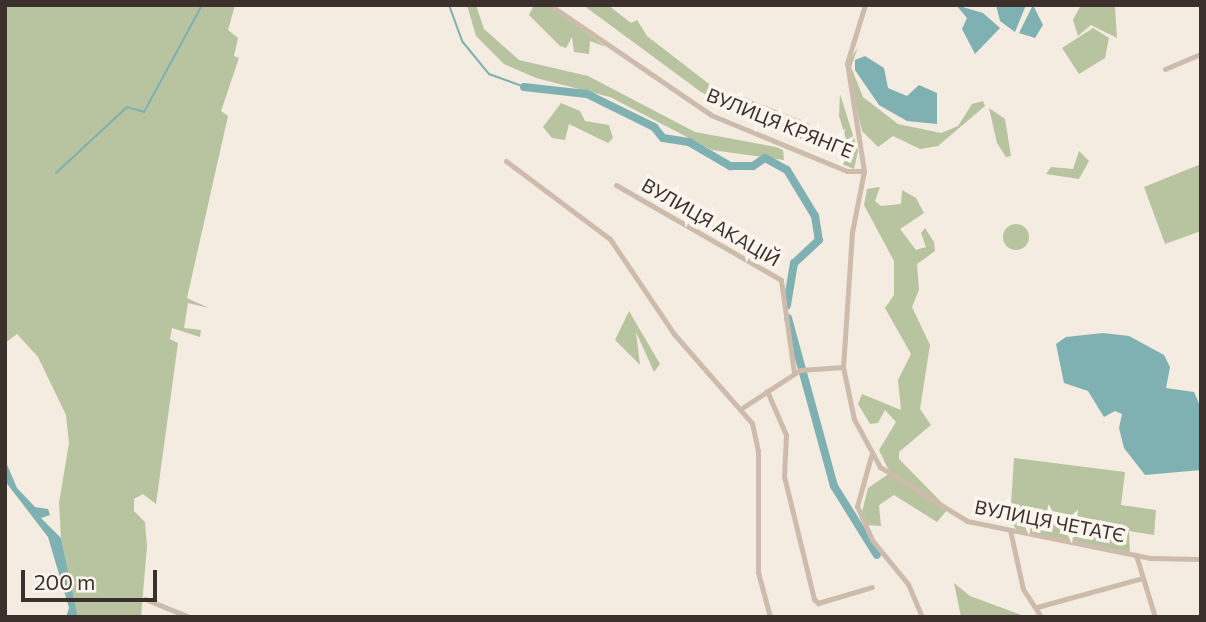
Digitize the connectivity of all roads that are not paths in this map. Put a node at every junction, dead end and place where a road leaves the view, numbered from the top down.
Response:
1 (550, 5) edge
2 (865, 5) edge
3 (1201, 54) edge
4 (1165, 69) dead end
5 (506, 160) dead end
6 (864, 171) junction
7 (616, 185) dead end
8 (843, 367) junction
9 (794, 373) junction
10 (767, 391) junction
11 (743, 408) junction
12 (871, 456) junction
13 (1010, 530) junction
14 (1136, 555) junction
15 (1201, 559) edge
16 (1142, 578) junction
17 (872, 587) dead end
18 (145, 598) dead end
19 (1037, 607) junction
20 (189, 617) edge
21 (770, 617) edge
22 (922, 617) edge
23 (1041, 617) edge
24 (1155, 617) edge

1 - 6 street, ВУЛИЦЯ КРЯНГЕ
2 - 6 street
3 - 4 street
5 - 11 street
6 - 8 street, ВУЛИЦЯ КРЯНГЕ
7 - 9 street, ВУЛИЦЯ АКАЦІЙ
8 - 9 street
8 - 12 street, ВУЛИЦЯ КРЯНГЕ
9 - 10 street
10 - 11 street
10 - 17 street
11 - 21 street
12 - 13 street, ВУЛИЦЯ ЧЕТАТЄ
12 - 22 street
13 - 14 street, ВУЛИЦЯ ЧЕТАТЄ
13 - 19 street
14 - 15 street, ВУЛИЦЯ ЧЕТАТЄ
14 - 16 street
16 - 19 street
16 - 24 street
18 - 20 street
19 - 23 street

